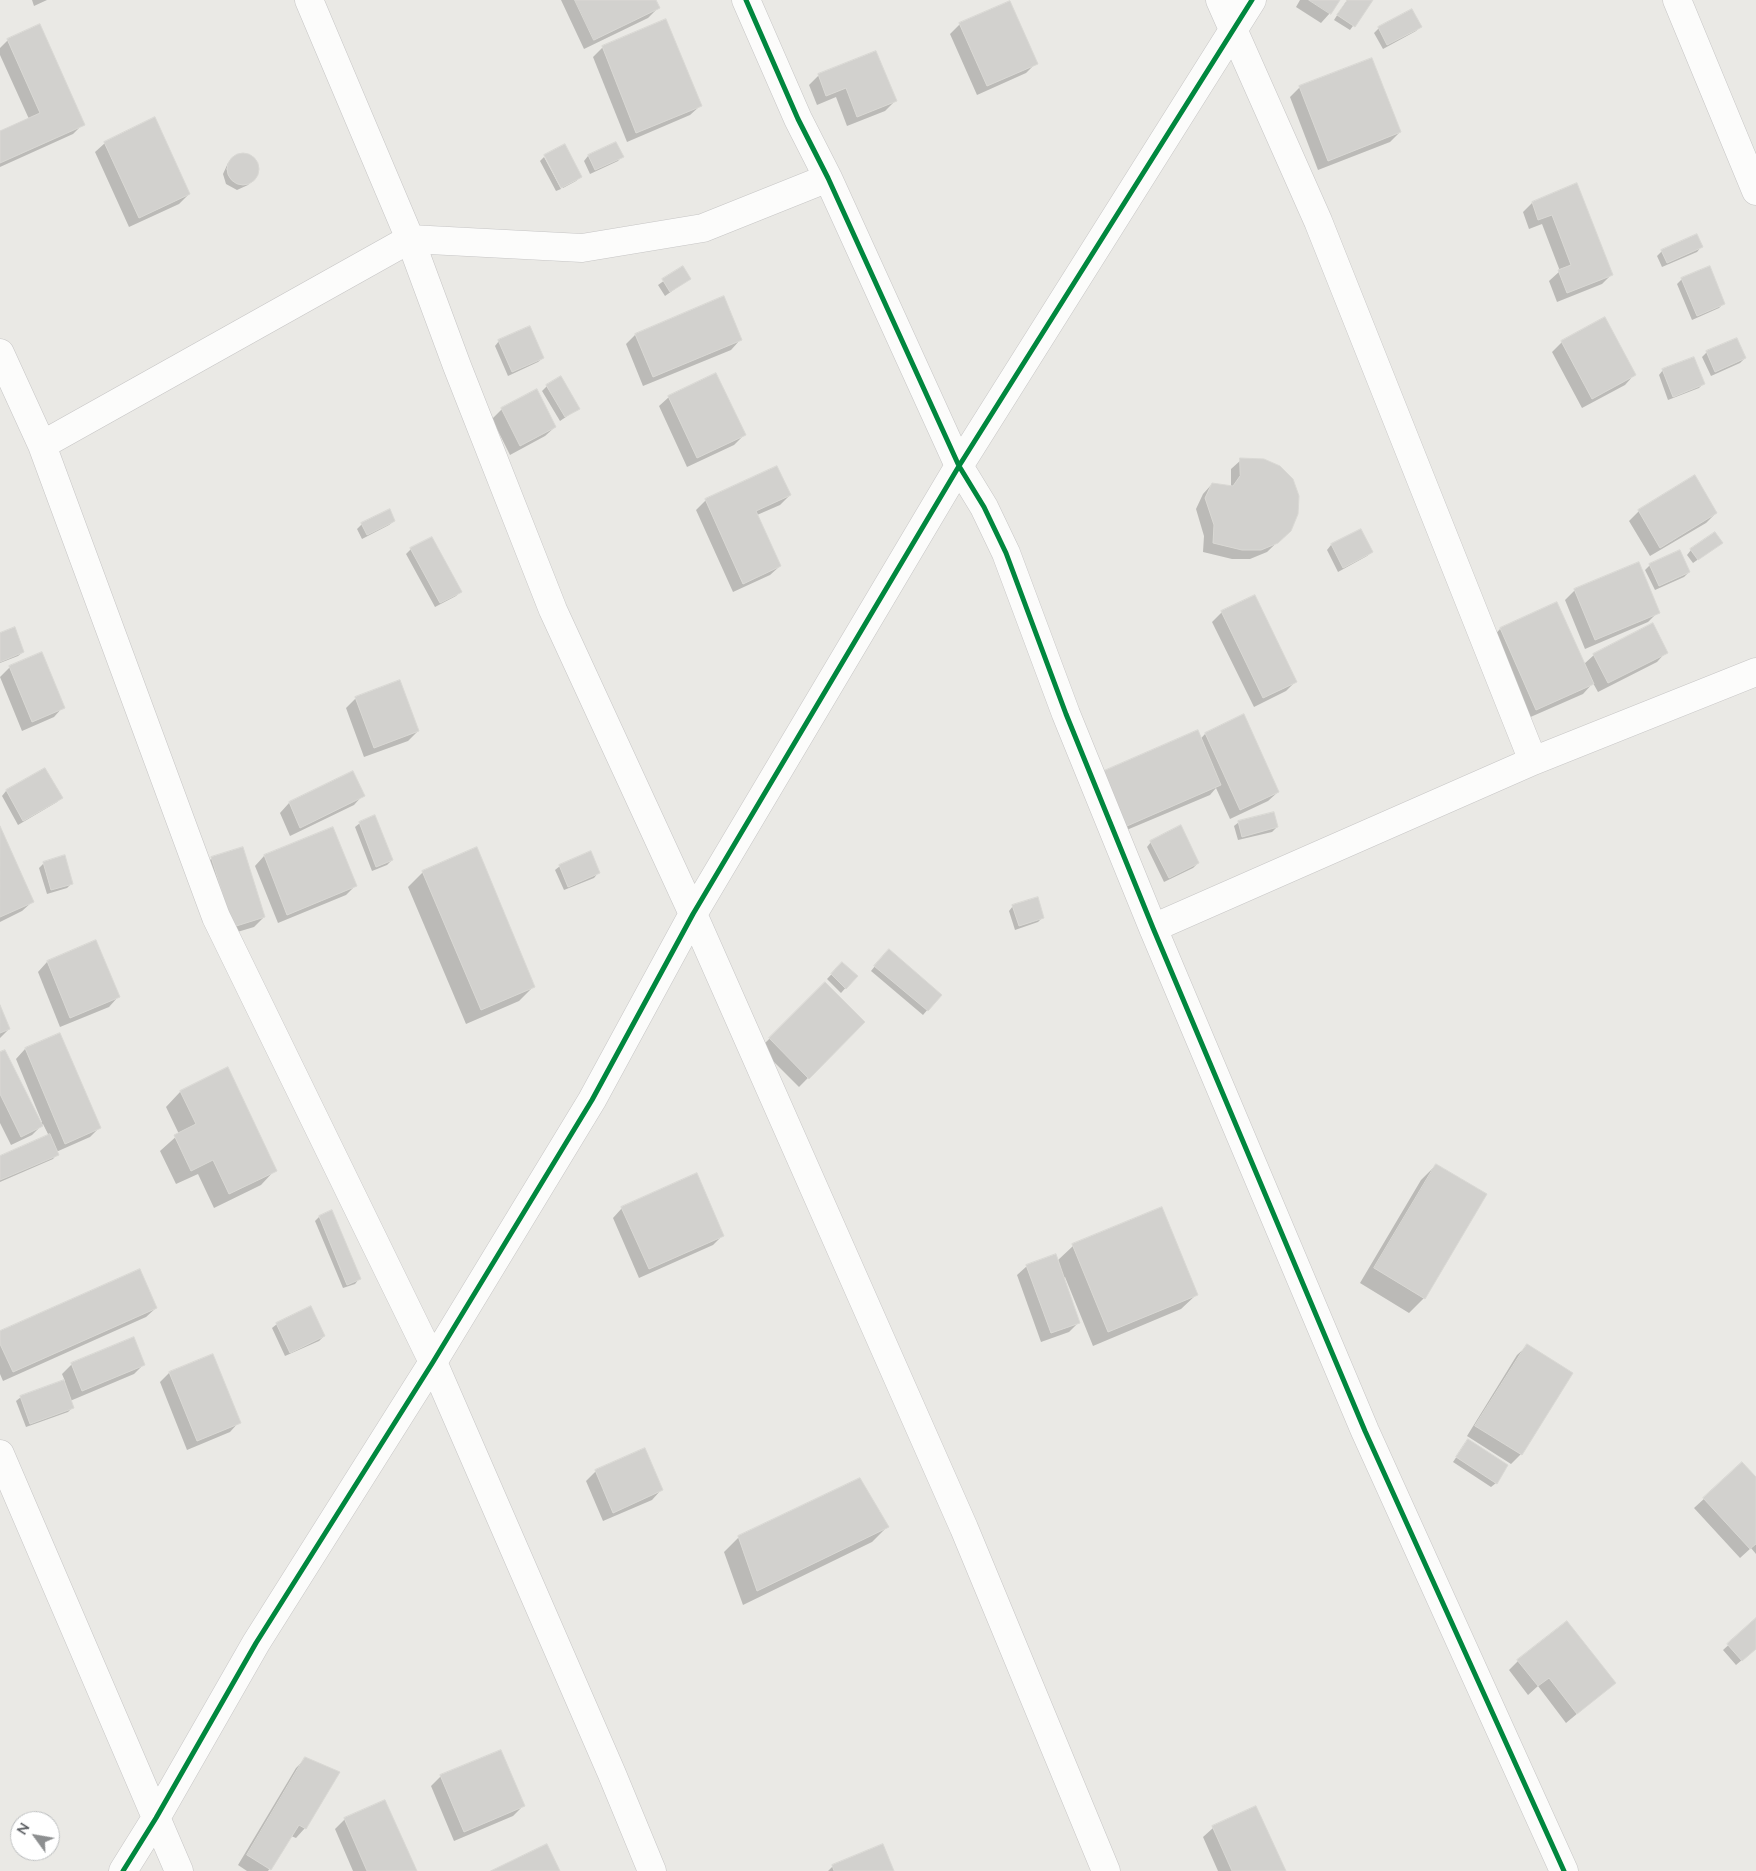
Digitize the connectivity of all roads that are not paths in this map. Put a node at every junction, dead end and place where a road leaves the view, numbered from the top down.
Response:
1 (309, 0) edge
2 (746, 0) edge
3 (1220, 0) edge
4 (1252, 0) edge
5 (1677, 0) edge
6 (1234, 30) junction
7 (828, 178) junction
8 (1756, 191) edge
9 (410, 238) junction
10 (0, 354) edge
11 (42, 445) junction
12 (959, 466) junction
13 (1756, 672) edge
14 (1532, 761) junction
15 (693, 914) junction
16 (1153, 928) junction
17 (433, 1362) junction
18 (0, 1454) edge
19 (156, 1818) junction
20 (123, 1871) edge
21 (179, 1871) edge
22 (652, 1871) edge
23 (1106, 1871) edge
24 (1564, 1871) edge

1 - 9 street
2 - 7 street
3 - 6 street
4 - 6 street
5 - 8 street
6 - 12 street
6 - 14 street
7 - 9 street
7 - 12 street
9 - 11 street
9 - 15 street
10 - 11 street
11 - 17 street
12 - 15 street
12 - 16 street
13 - 14 street
14 - 16 street
15 - 17 street
15 - 23 street
16 - 24 street
17 - 19 street
17 - 22 street
18 - 19 street
19 - 20 street
19 - 21 street

